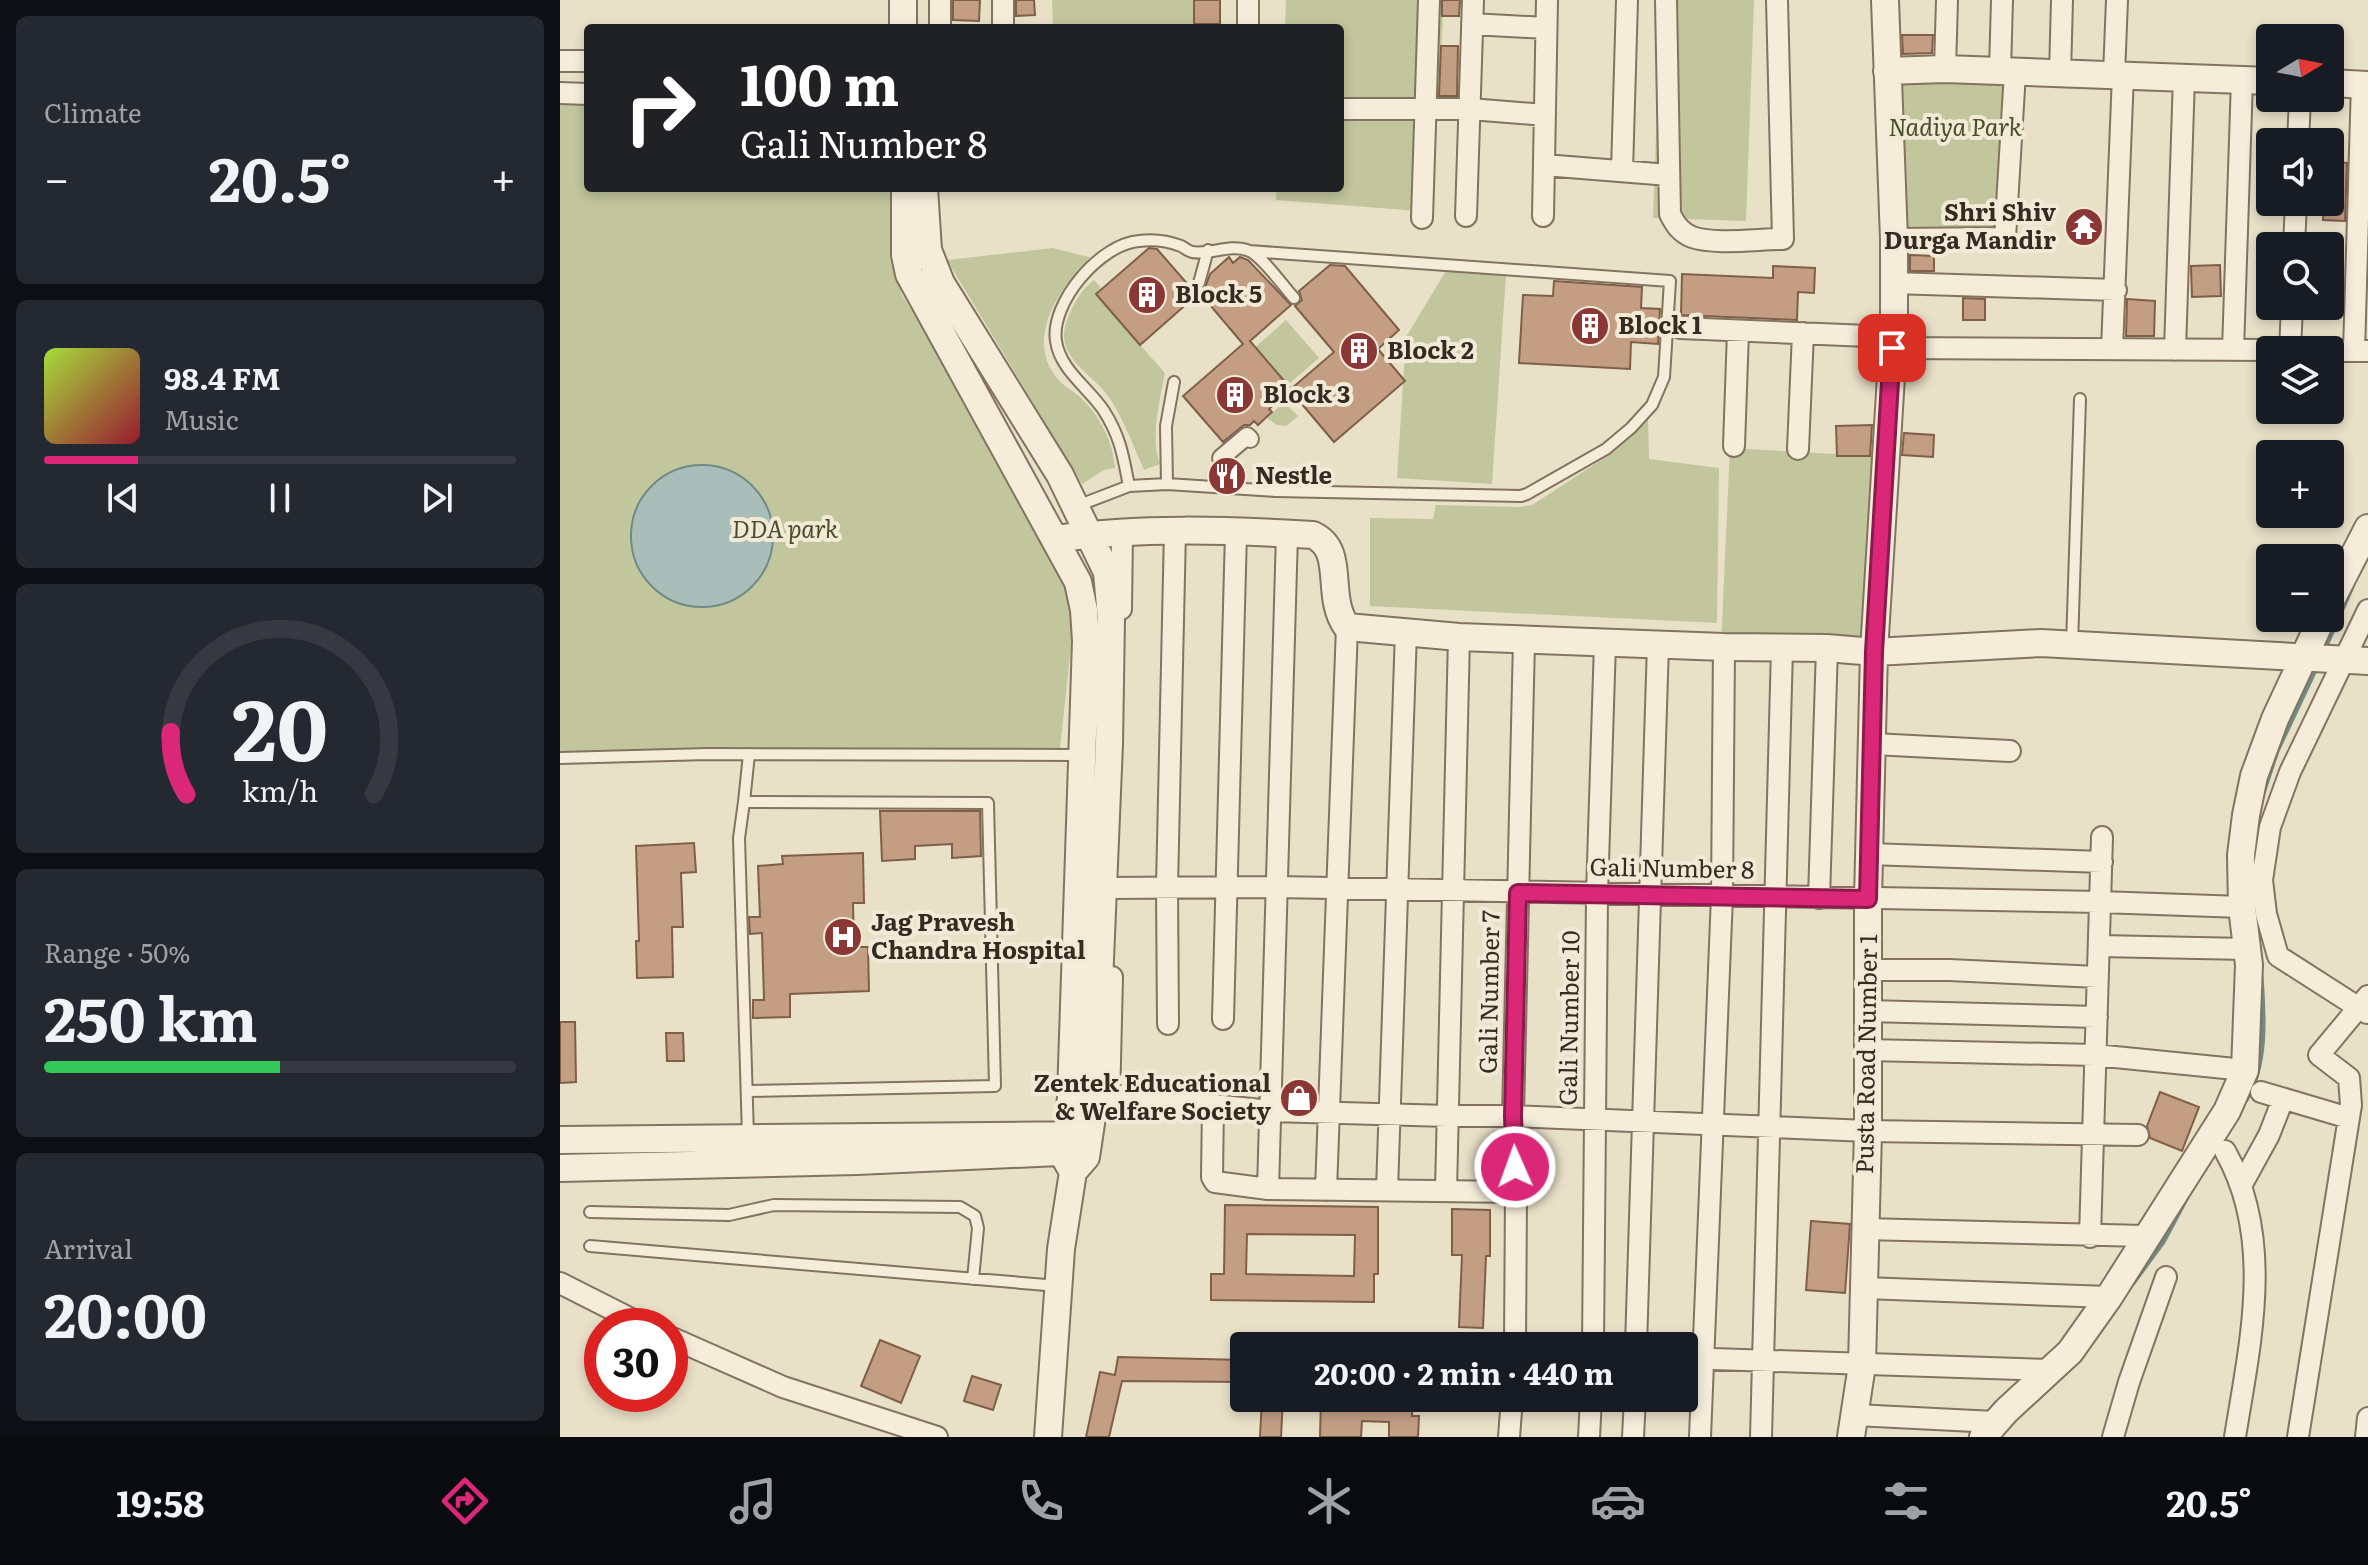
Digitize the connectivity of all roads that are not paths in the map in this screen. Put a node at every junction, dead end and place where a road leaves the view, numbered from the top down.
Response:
1 (903, 0) edge
2 (919, 0) edge
3 (940, 0) edge
4 (1003, 0) edge
5 (1248, 0) edge
6 (1429, 0) edge
7 (1473, 0) edge
8 (1547, 0) edge
9 (1627, 0) edge
10 (1666, 0) edge
11 (1777, 0) edge
12 (1885, 0) edge
13 (1947, 0) edge
14 (2002, 0) edge
15 (2062, 0) edge
16 (2117, 0) edge
17 (903, 24) edge
18 (919, 24) edge
19 (940, 24) edge
20 (1003, 24) edge
21 (1248, 24) edge
22 (1472, 24) junction
23 (1546, 28) junction
24 (560, 61) edge
25 (584, 61) edge
26 (1945, 69) junction
27 (1887, 71) junction
28 (2007, 72) junction
29 (2060, 74) junction
30 (2119, 75) junction
31 (2184, 77) junction
32 (2242, 80) junction
33 (2256, 80) edge
34 (2344, 84) edge
35 (2365, 85) edge
36 (560, 93) edge
37 (584, 94) edge
38 (1344, 109) edge
39 (1427, 109) junction
40 (1470, 109) junction
41 (1545, 115) junction
42 (1544, 165) junction
43 (1622, 171) junction
44 (1669, 175) junction
45 (905, 192) edge
46 (924, 192) edge
47 (1466, 216) dead end
48 (1543, 216) dead end
49 (1422, 218) dead end
50 (1894, 239) junction
51 (1208, 250) junction
52 (1249, 251) junction
53 (1199, 283) dead end
54 (1893, 283) junction
55 (2116, 290) junction
56 (1294, 298) dead end
57 (1680, 328) dead end
58 (1738, 331) junction
59 (1803, 333) junction
60 (1892, 343) junction
61 (2112, 349) junction
62 (2175, 350) junction
63 (2233, 350) junction
64 (2256, 350) edge
65 (2361, 351) edge
66 (1174, 382) dead end
67 (2080, 399) dead end
68 (1250, 439) dead end
69 (1734, 446) dead end
70 (1798, 449) dead end
71 (1221, 458) dead end
72 (1167, 484) junction
73 (1129, 486) junction
74 (1075, 506) junction
75 (2368, 528) edge
76 (1175, 531) junction
77 (1236, 532) junction
78 (1122, 533) junction
79 (1089, 534) junction
80 (1287, 534) junction
81 (1055, 539) junction
82 (2344, 575) edge
83 (2368, 610) edge
84 (1347, 627) junction
85 (1406, 631) junction
86 (2326, 632) edge
87 (1459, 637) junction
88 (1524, 640) junction
89 (1605, 643) junction
90 (1658, 644) junction
91 (2072, 645) junction
92 (1724, 647) junction
93 (1782, 648) junction
94 (1827, 648) junction
95 (1874, 652) junction
96 (2333, 658) edge
97 (1873, 744) junction
98 (2010, 751) dead end
99 (749, 754) junction
100 (1096, 756) junction
101 (560, 758) edge
102 (744, 802) junction
103 (2102, 837) dead end
104 (1869, 854) junction
105 (2102, 862) junction
106 (1167, 887) junction
107 (1276, 887) junction
108 (1108, 888) junction
109 (1226, 888) junction
110 (1338, 888) junction
111 (1396, 890) junction
112 (1453, 892) junction
113 (1518, 893) junction
114 (1597, 894) junction
115 (1650, 894) junction
116 (1722, 896) junction
117 (1773, 897) junction
118 (1819, 898) junction
119 (1868, 899) junction
120 (2100, 902) junction
121 (2242, 907) junction
122 (2099, 946) junction
123 (2247, 949) junction
124 (1868, 970) junction
125 (2098, 977) junction
126 (2365, 1006) edge
127 (1867, 1011) junction
128 (2097, 1017) junction
129 (1223, 1019) dead end
130 (1168, 1024) dead end
131 (1867, 1050) junction
132 (2095, 1055) junction
133 (2245, 1070) junction
134 (747, 1091) junction
135 (2261, 1092) dead end
136 (2283, 1099) junction
137 (1101, 1103) junction
138 (1213, 1105) junction
139 (1270, 1111) junction
140 (1329, 1111) junction
141 (1389, 1114) junction
142 (1448, 1116) junction
143 (1513, 1116) junction
144 (2349, 1118) junction
145 (1595, 1120) junction
146 (1643, 1122) junction
147 (1713, 1125) junction
148 (1769, 1128) junction
149 (1868, 1131) junction
150 (2092, 1134) junction
151 (2138, 1135) dead end
152 (748, 1138) junction
153 (560, 1140) edge
154 (1076, 1149) junction
155 (2225, 1151) dead end
156 (560, 1168) edge
157 (2241, 1186) junction
158 (1268, 1189) junction
159 (1326, 1190) junction
160 (1387, 1190) junction
161 (1446, 1191) junction
162 (1516, 1192) junction
163 (590, 1212) dead end
164 (1864, 1229) junction
165 (2145, 1236) junction
166 (2090, 1237) junction
167 (590, 1246) dead end
168 (2166, 1277) dead end
169 (973, 1279) junction
170 (560, 1283) edge
171 (1058, 1286) junction
172 (1864, 1288) junction
173 (2109, 1297) junction
174 (609, 1308) edge
175 (1515, 1332) edge
176 (1593, 1332) edge
177 (1636, 1332) edge
178 (1695, 1332) edge
179 (688, 1345) edge
180 (1698, 1358) edge
181 (1762, 1361) junction
182 (1862, 1365) junction
183 (2050, 1370) junction
184 (1511, 1412) edge
185 (1590, 1412) edge
186 (1634, 1412) edge
187 (1698, 1412) edge
188 (2368, 1420) edge
189 (1853, 1426) edge
190 (1989, 1430) edge
191 (937, 1437) edge
192 (1048, 1437) edge
193 (1509, 1437) edge
194 (1589, 1437) edge
195 (1633, 1437) edge
196 (1700, 1437) edge
197 (1761, 1437) edge
198 (2113, 1437) edge
199 (2235, 1437) edge
200 (2298, 1437) edge
201 (2366, 1437) edge

1 - 17 street
2 - 18 street
3 - 19 street
4 - 20 street
5 - 21 street
6 - 39 street
7 - 22 street
8 - 23 street
9 - 43 street
10 - 44 street
11 - 44 street
12 - 27 street, Pusta Road Number 1
13 - 26 street
14 - 28 street
15 - 29 street
16 - 30 street
22 - 23 street
22 - 40 street
23 - 41 street
24 - 25 street
26 - 27 street
26 - 28 street
27 - 50 street, Pusta Road Number 1
28 - 29 street
28 - 50 street
29 - 30 street
30 - 31 street
30 - 55 street
31 - 32 street
31 - 62 street
32 - 33 street
32 - 63 street
34 - 35 street
35 - 65 street
36 - 37 street
38 - 39 street
39 - 40 street
39 - 49 street
40 - 41 street
40 - 47 street
41 - 42 street
42 - 43 street
42 - 48 street
43 - 44 street
45 - 81 street
46 - 74 street
50 - 54 street, Pusta Road Number 1
51 - 52 lane
51 - 53 lane
51 - 73 lane
52 - 56 lane
52 - 72 lane
54 - 55 street
54 - 60 street, Pusta Road Number 1
55 - 61 street
57 - 58 street
58 - 59 street
58 - 69 street
59 - 60 street
59 - 70 street
60 - 61 street
60 - 95 street, Pusta Road Number 1
61 - 62 street
62 - 63 street
63 - 64 street
66 - 72 lane
67 - 91 lane
68 - 71 street
72 - 73 lane
73 - 74 lane
74 - 79 street
75 - 82 street
76 - 77 street
76 - 78 street
76 - 106 street
77 - 80 street
77 - 109 street
78 - 79 street
78 - 108 street
79 - 81 street
79 - 100 street
80 - 84 street
80 - 107 street
81 - 100 street
83 - 96 street
84 - 85 street
84 - 110 street
85 - 87 street
85 - 111 street
86 - 96 street
87 - 88 street
87 - 112 street
88 - 89 street
88 - 113 street, Gali Number 7
89 - 90 street
89 - 114 street, Gali Number 10
90 - 92 street
90 - 115 street
91 - 95 street
91 - 96 street
92 - 93 street
92 - 116 street
93 - 94 street
93 - 117 street
94 - 95 street
94 - 118 street
95 - 97 street, Pusta Road Number 1
96 - 121 street
96 - 126 street
97 - 98 street
97 - 104 street, Pusta Road Number 1
99 - 100 lane
99 - 101 lane
99 - 102 lane
100 - 108 street
100 - 154 street
102 - 134 lane
102 - 134 lane
103 - 105 street
104 - 105 street
104 - 119 street, Pusta Road Number 1
105 - 120 street
106 - 108 street, Gali Number 8
106 - 109 street, Gali Number 8
106 - 130 street
107 - 109 street, Gali Number 8
107 - 110 street, Gali Number 8
107 - 139 street
108 - 137 street
109 - 129 street
110 - 111 street, Gali Number 8
110 - 140 street
111 - 112 street, Gali Number 8
111 - 141 street
112 - 113 street, Gali Number 8
112 - 142 street
113 - 114 street, Gali Number 8
113 - 143 street, Gali Number 7
114 - 115 street, Gali Number 8
114 - 145 street, Gali Number 10
115 - 116 street, Gali Number 8
115 - 146 street
116 - 117 street, Gali Number 8
116 - 147 street
117 - 118 street, Gali Number 8
117 - 148 street
118 - 119 street, Gali Number 8
119 - 120 street, Gali Number 8
119 - 124 street, Pusta Road Number 1
120 - 121 street, Gali Number 8
120 - 122 street
121 - 123 street
122 - 123 street
122 - 125 street
123 - 133 street
124 - 125 street
124 - 127 street, Pusta Road Number 1
125 - 128 street
126 - 144 street
127 - 128 street
127 - 131 street, Pusta Road Number 1
128 - 132 street
131 - 132 street
131 - 149 street, Pusta Road Number 1
132 - 133 street
132 - 150 street
133 - 165 street
134 - 152 lane
135 - 136 street
136 - 144 street
136 - 157 street
137 - 138 street
137 - 154 street
138 - 139 street
138 - 158 street
139 - 140 street
139 - 158 street
140 - 141 street
140 - 159 street
141 - 142 street
141 - 160 street
142 - 143 street
142 - 161 street
143 - 145 street
143 - 162 street, Gali Number 7
144 - 200 street
145 - 146 street
145 - 176 street, Gali Number 10
146 - 147 street
146 - 177 street
147 - 148 street
147 - 178 street
148 - 149 street
148 - 181 street
149 - 150 street
149 - 164 street, Pusta Road Number 1
150 - 151 street
150 - 166 street
152 - 153 street
152 - 154 street
154 - 156 street
154 - 171 street
155 - 157 street
157 - 199 street
158 - 159 street
159 - 160 street
160 - 161 street
161 - 162 street
162 - 175 street, Gali Number 7
163 - 169 lane
164 - 166 street
164 - 172 street, Pusta Road Number 1
165 - 166 street
165 - 173 street
167 - 169 lane
168 - 198 street
169 - 171 lane
170 - 174 street
171 - 192 street
172 - 173 street
172 - 182 street, Pusta Road Number 1
173 - 183 street
179 - 191 street
180 - 181 street
181 - 182 street
181 - 197 street
182 - 183 street
182 - 189 street, Pusta Road Number 1
183 - 190 street
184 - 193 street
185 - 194 street
186 - 195 street
187 - 196 street
188 - 201 street
189 - 190 street

